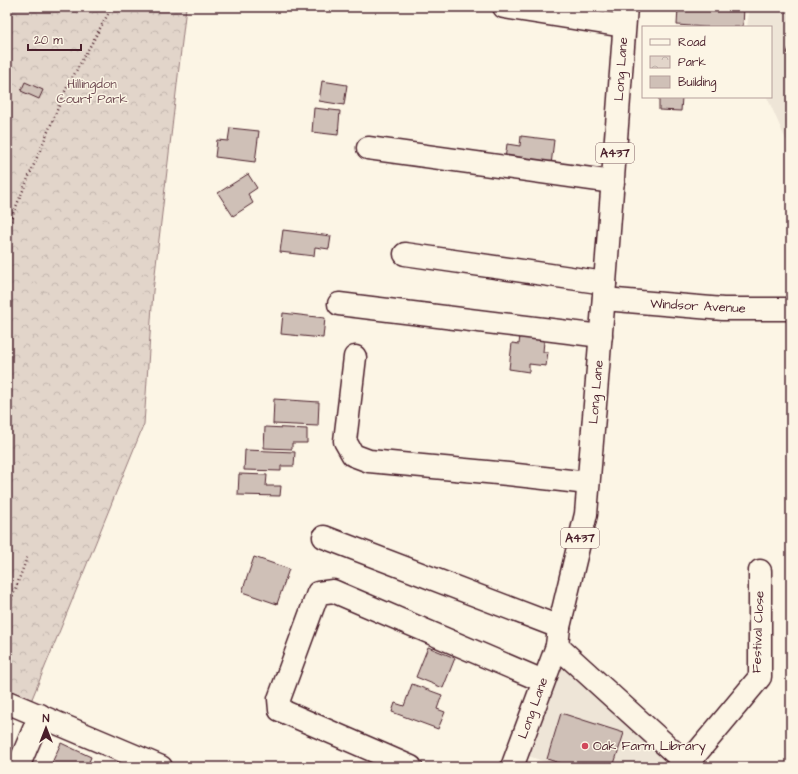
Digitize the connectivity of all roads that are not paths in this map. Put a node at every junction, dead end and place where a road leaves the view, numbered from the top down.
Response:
1 (504, 7) edge
2 (625, 16) edge
3 (368, 148) dead end
4 (613, 182) junction
5 (405, 254) dead end
6 (605, 291) junction
7 (339, 304) dead end
8 (791, 309) edge
9 (601, 336) junction
10 (355, 357) dead end
11 (588, 483) junction
12 (324, 537) dead end
13 (760, 571) dead end
14 (558, 636) junction
15 (543, 681) junction
16 (7, 702) edge
17 (40, 716) junction
18 (157, 766) edge
19 (687, 766) edge
20 (18, 767) edge
21 (411, 767) edge
22 (512, 767) edge

1 - 2 street
2 - 4 street, Long Lane / A437
3 - 4 street
4 - 6 street, Long Lane / A437
5 - 6 street, Windsor Avenue
6 - 8 street, Windsor Avenue
6 - 9 street, Long Lane / A437
7 - 9 street
9 - 11 street, Long Lane / A437
10 - 11 street
11 - 14 street, Long Lane / A437
12 - 14 street
13 - 19 street, Festival Close
14 - 15 street, Long Lane / A437
14 - 19 street
15 - 21 street
15 - 22 street, Long Lane / A437
16 - 17 street
17 - 18 street
17 - 20 street

